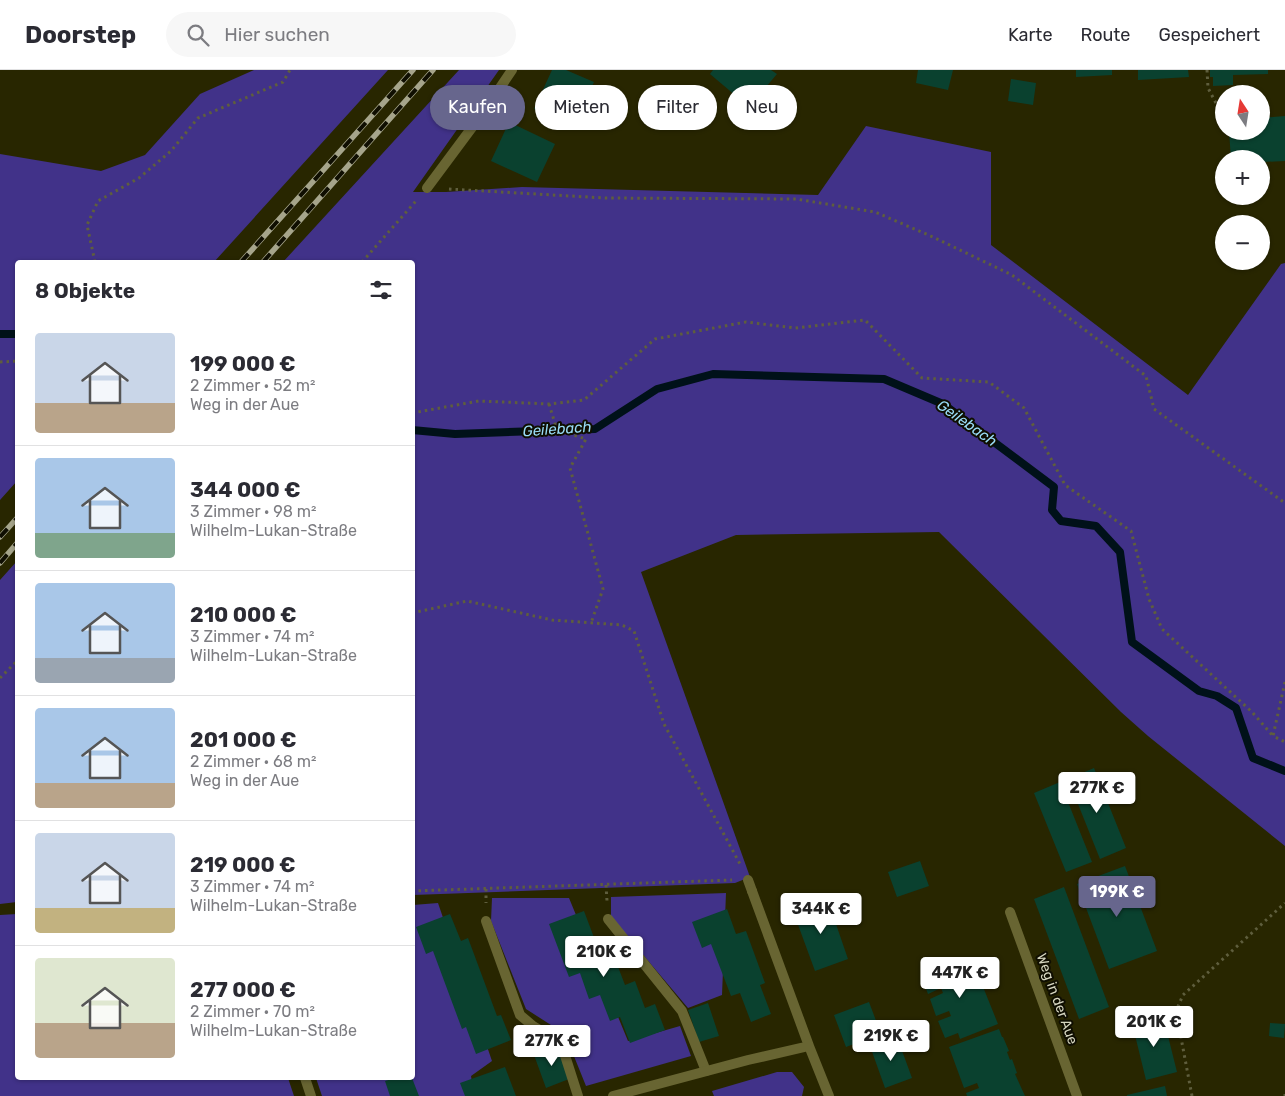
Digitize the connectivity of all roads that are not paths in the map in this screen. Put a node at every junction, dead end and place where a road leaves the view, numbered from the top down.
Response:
1 (512, 70) edge
2 (427, 188) road end
3 (748, 880) road end
4 (1010, 912) dead end
5 (608, 919) dead end
6 (486, 921) dead end
7 (809, 1046) junction
8 (706, 1071) junction
9 (306, 1080) edge
10 (311, 1096) edge
11 (578, 1096) edge
12 (613, 1096) edge
13 (829, 1096) edge
14 (1077, 1096) edge

1 - 2 street
3 - 7 street
4 - 14 street, Weg in der Aue
5 - 8 street
6 - 11 street
7 - 8 street
7 - 13 street
8 - 12 street
9 - 10 street

